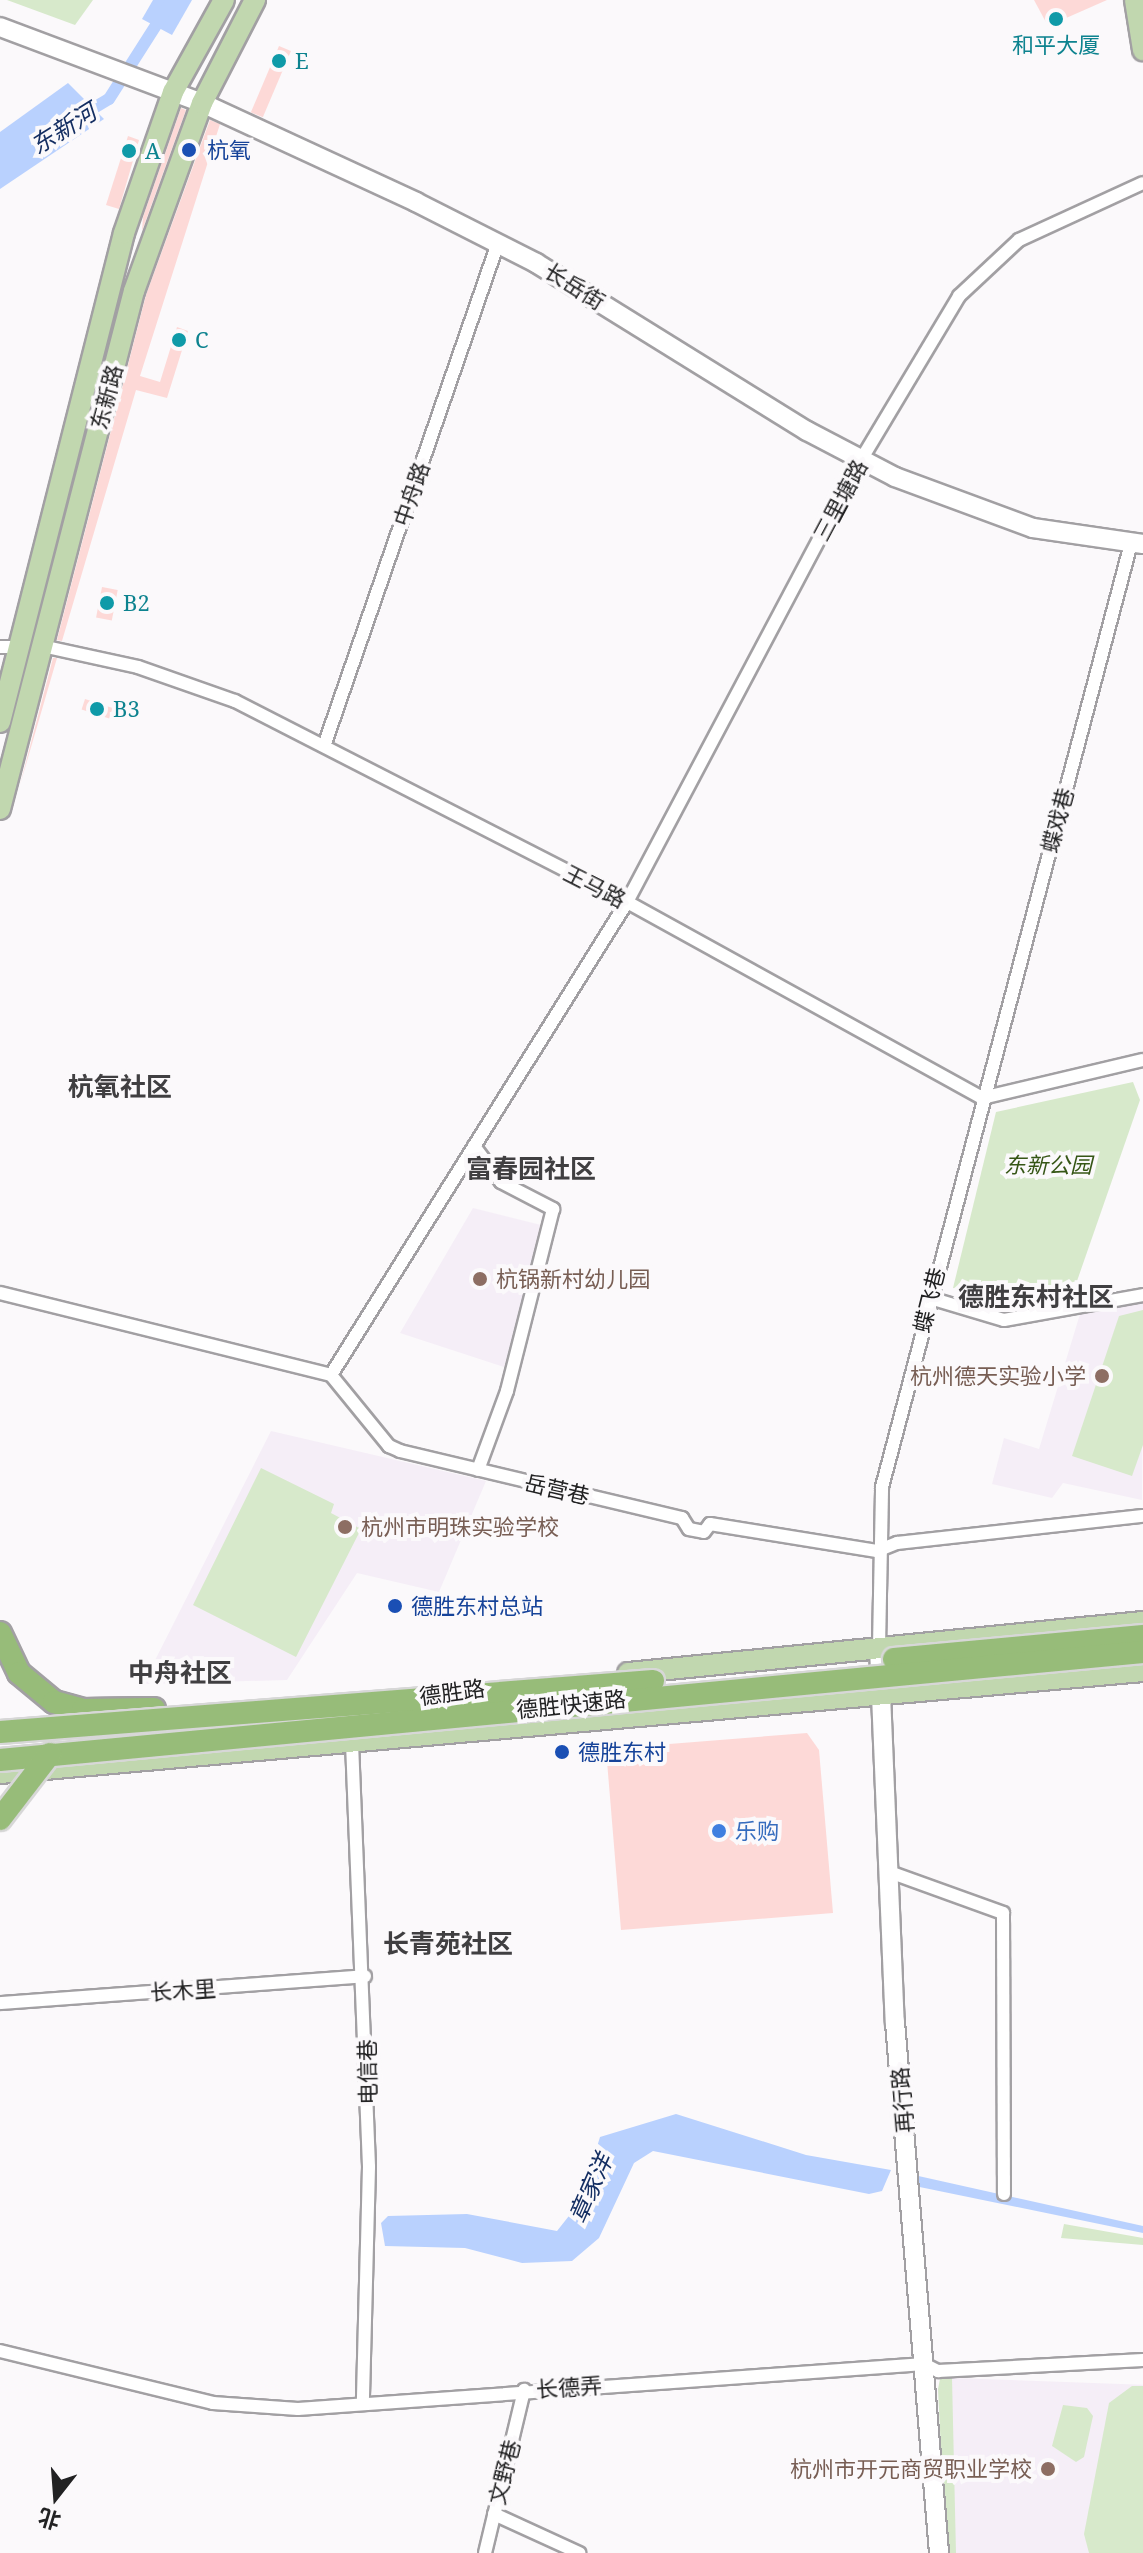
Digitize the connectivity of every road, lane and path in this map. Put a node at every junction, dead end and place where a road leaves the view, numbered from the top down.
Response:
1 (224, 0) edge
2 (255, 0) edge
3 (1135, 0) edge
4 (0, 27) edge
5 (1143, 50) edge
6 (173, 92) junction
7 (202, 103) junction
8 (1143, 183) edge
9 (498, 243) junction
10 (861, 460) junction
11 (1137, 543) edge
12 (42, 646) junction
13 (10, 647) edge
14 (0, 722) edge
15 (324, 746) junction
16 (0, 809) edge
17 (627, 902) junction
18 (1143, 1060) edge
19 (982, 1098) junction
20 (474, 1146) junction
21 (0, 1293) edge
22 (1143, 1295) edge
23 (930, 1298) junction
24 (331, 1375) junction
25 (478, 1470) junction
26 (1143, 1516) edge
27 (877, 1551) junction
28 (1143, 1622) edge
29 (0, 1633) edge
30 (1143, 1636) edge
31 (879, 1647) junction
32 (1143, 1652) edge
33 (1143, 1671) edge
34 (475, 1692) junction
35 (876, 1694) junction
36 (154, 1709) junction
37 (0, 1732) edge
38 (0, 1741) edge
39 (352, 1743) junction
40 (0, 1760) edge
41 (0, 1773) edge
42 (0, 1819) edge
43 (892, 1873) junction
44 (365, 1976) junction
45 (0, 2003) edge
46 (1004, 2194) dead end
47 (0, 2351) edge
48 (1143, 2360) edge
49 (924, 2364) junction
50 (524, 2390) junction
51 (363, 2402) junction
52 (494, 2514) junction
53 (485, 2553) edge
54 (579, 2553) edge
55 (939, 2553) edge

1 - 6 main road, 东新路
2 - 7 main road, 东新路
3 - 5 main road
4 - 6 street, 长岳街
6 - 7 street, 长岳街
6 - 13 main road, 东新路
7 - 9 street, 长岳街
7 - 12 main road, 东新路
8 - 10 street, 三里塘路
9 - 10 street, 长岳街
9 - 15 street, 中舟路
10 - 11 street, 长岳街
10 - 17 street, 三里塘路
11 - 19 street, 蝶戏巷
12 - 15 street, 王马路
12 - 16 main road, 东新路
13 - 14 main road, 东新路
15 - 17 street, 王马路
17 - 19 street, 王马路
17 - 20 street, 三里塘路
18 - 19 street
19 - 23 street, 蝶飞巷
20 - 24 street, 三里塘路
20 - 25 street
21 - 24 street
22 - 23 street
23 - 27 street, 蝶飞巷
24 - 25 street, 岳营巷
25 - 27 street, 岳营巷
26 - 27 street, 岳营巷
27 - 31 street, 蝶飞巷
28 - 31 main road, 德胜路
29 - 36 highway
30 - 34 highway, 德胜快速路, bridge
31 - 35 street, 再行路
31 - 38 main road, 德胜路
32 - 40 highway, 德胜快速路, bridge
33 - 35 main road, 德胜路
34 - 36 highway
34 - 37 highway, 德胜快速路, bridge
35 - 39 main road, 德胜路
35 - 43 street, 再行路
36 - 42 highway, bridge
39 - 41 main road, 德胜路
39 - 44 street, 电信巷
43 - 46 street
43 - 49 street, 再行路
44 - 45 street, 长木里
44 - 51 street, 电信巷
47 - 51 street, 长德弄
48 - 49 street, 长德弄
49 - 50 street, 长德弄
49 - 55 street, 再行路
50 - 51 street, 长德弄
50 - 52 street, 文野巷
52 - 53 street, 文野巷
52 - 54 street

